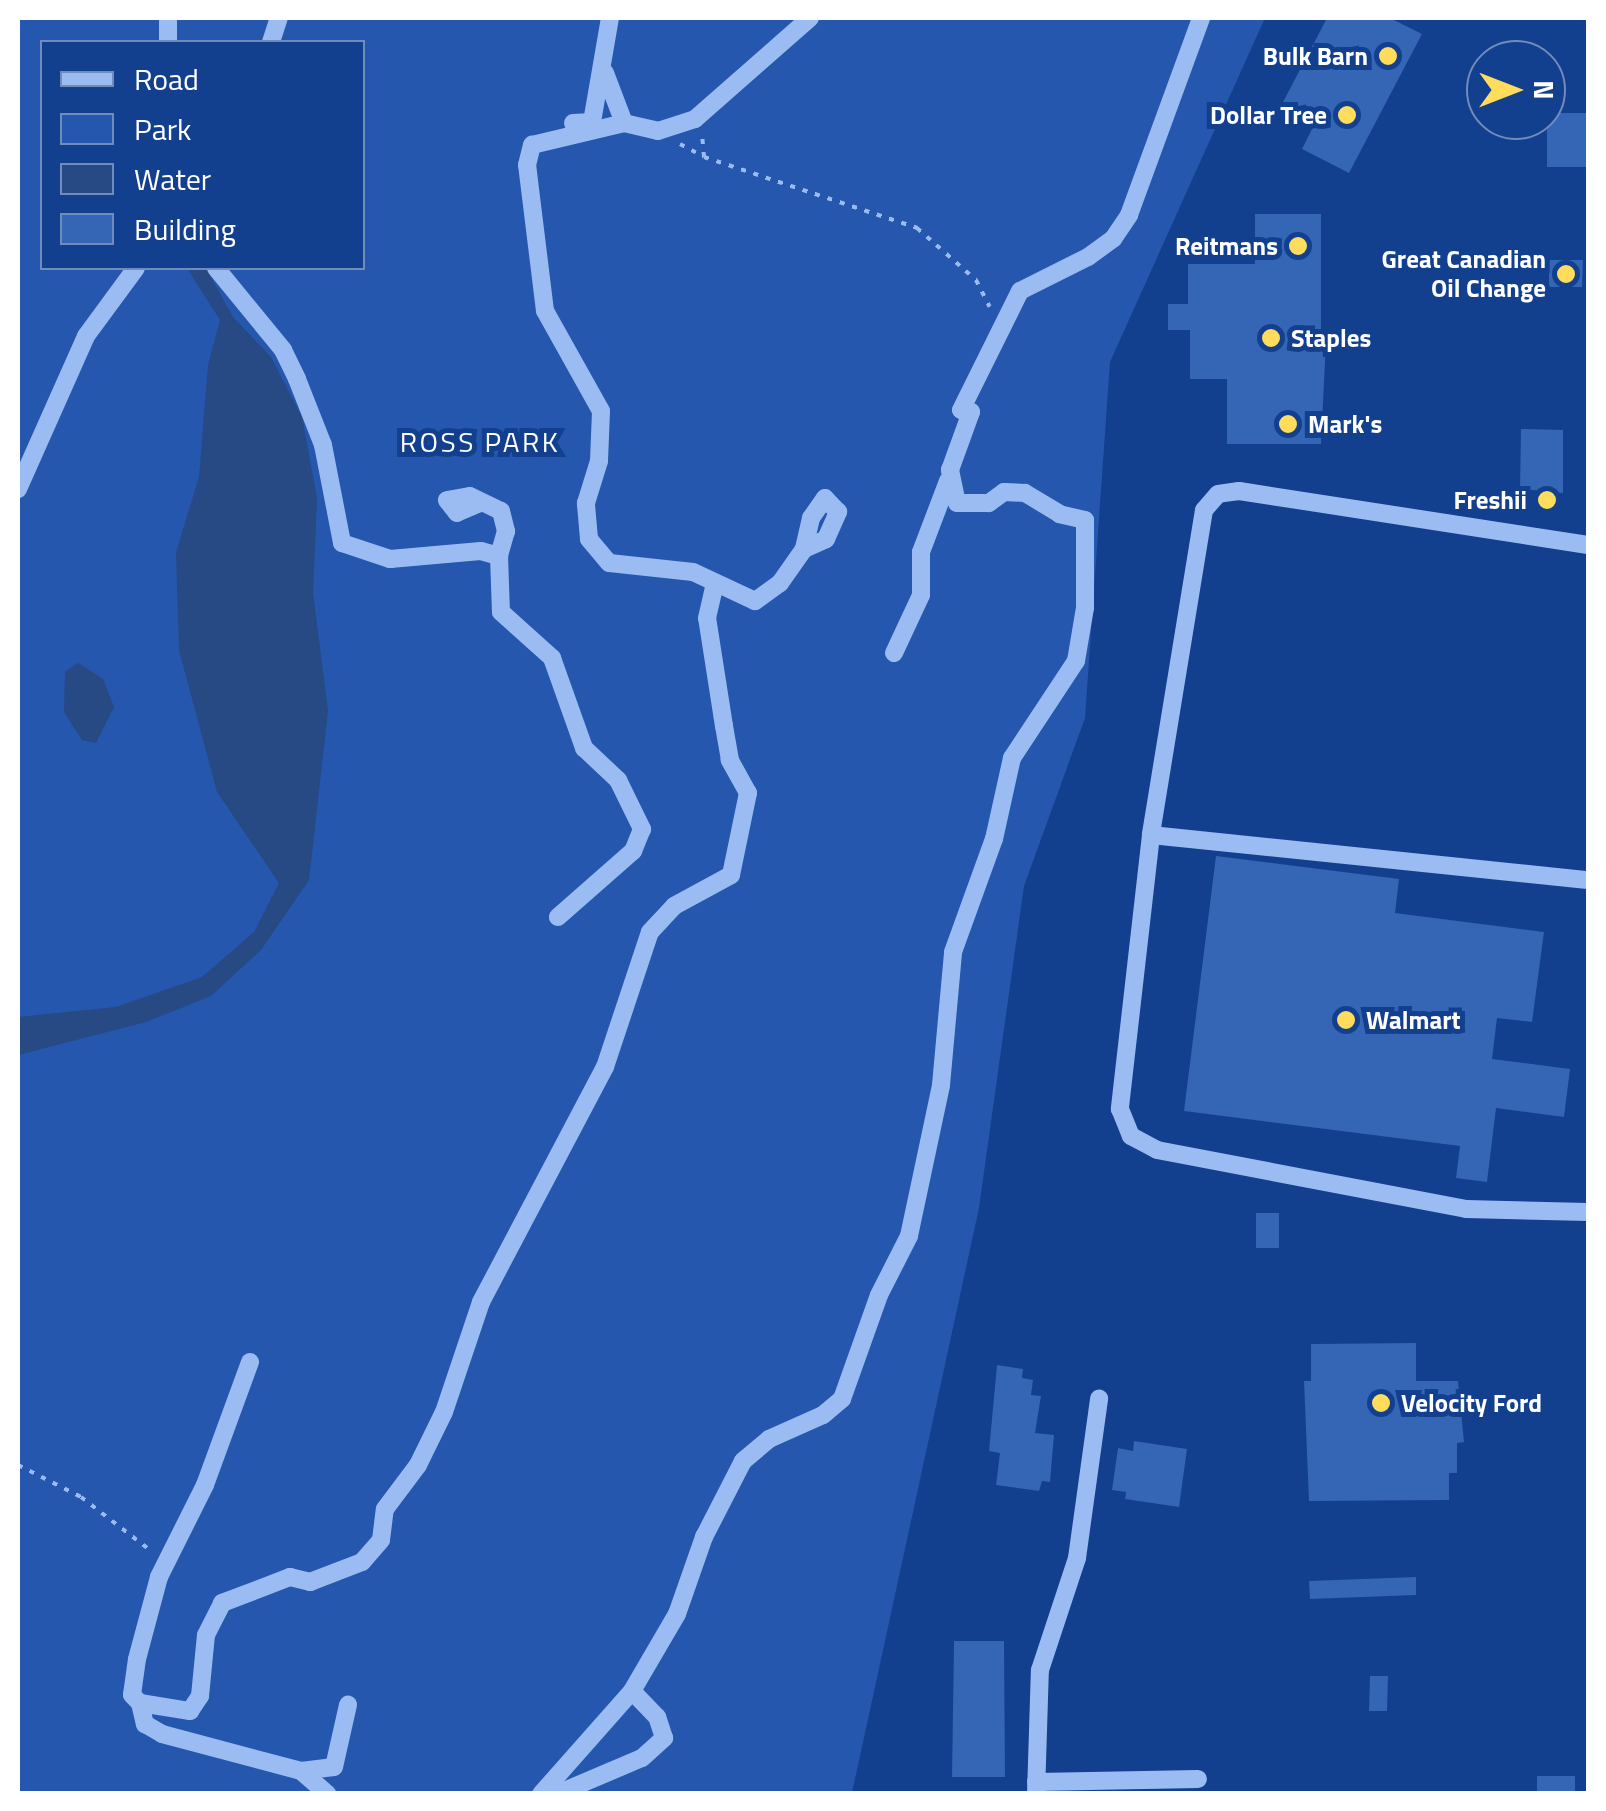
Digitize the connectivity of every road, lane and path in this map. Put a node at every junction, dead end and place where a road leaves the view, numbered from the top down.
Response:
1 (610, 18) edge
2 (810, 18) edge
3 (1201, 18) edge
4 (605, 72) junction
5 (624, 123) junction
6 (532, 145) junction
7 (704, 157) dead end
8 (135, 270) edge
9 (218, 270) edge
10 (998, 324) junction
11 (950, 470) junction
12 (18, 490) edge
13 (480, 503) dead end
14 (1588, 544) edge
15 (804, 549) dead end
16 (498, 556) junction
17 (715, 584) junction
18 (894, 654) dead end
19 (1150, 835) junction
20 (1588, 880) edge
21 (558, 917) dead end
22 (1588, 1212) edge
23 (250, 1362) dead end
24 (1099, 1399) dead end
25 (18, 1465) edge
26 (159, 1578) junction
27 (632, 1692) junction
28 (140, 1704) junction
29 (348, 1706) dead end
30 (300, 1771) junction
31 (1198, 1779) dead end
32 (1036, 1788) edge
33 (327, 1794) edge
34 (541, 1794) edge
35 (557, 1794) edge

1 - 4 street
2 - 5 street
3 - 10 street
4 - 5 street
4 - 6 street
5 - 6 street
6 - 17 street
7 - 10 path
8 - 12 street
9 - 16 street
10 - 11 street
11 - 18 street
11 - 27 street
13 - 16 street
14 - 19 street
15 - 17 street
16 - 21 street
17 - 28 street
19 - 20 street
19 - 22 street
23 - 26 street
24 - 32 street
25 - 26 path
26 - 28 street
27 - 34 street
27 - 35 street
28 - 30 street
29 - 30 street
30 - 33 street
31 - 32 street

